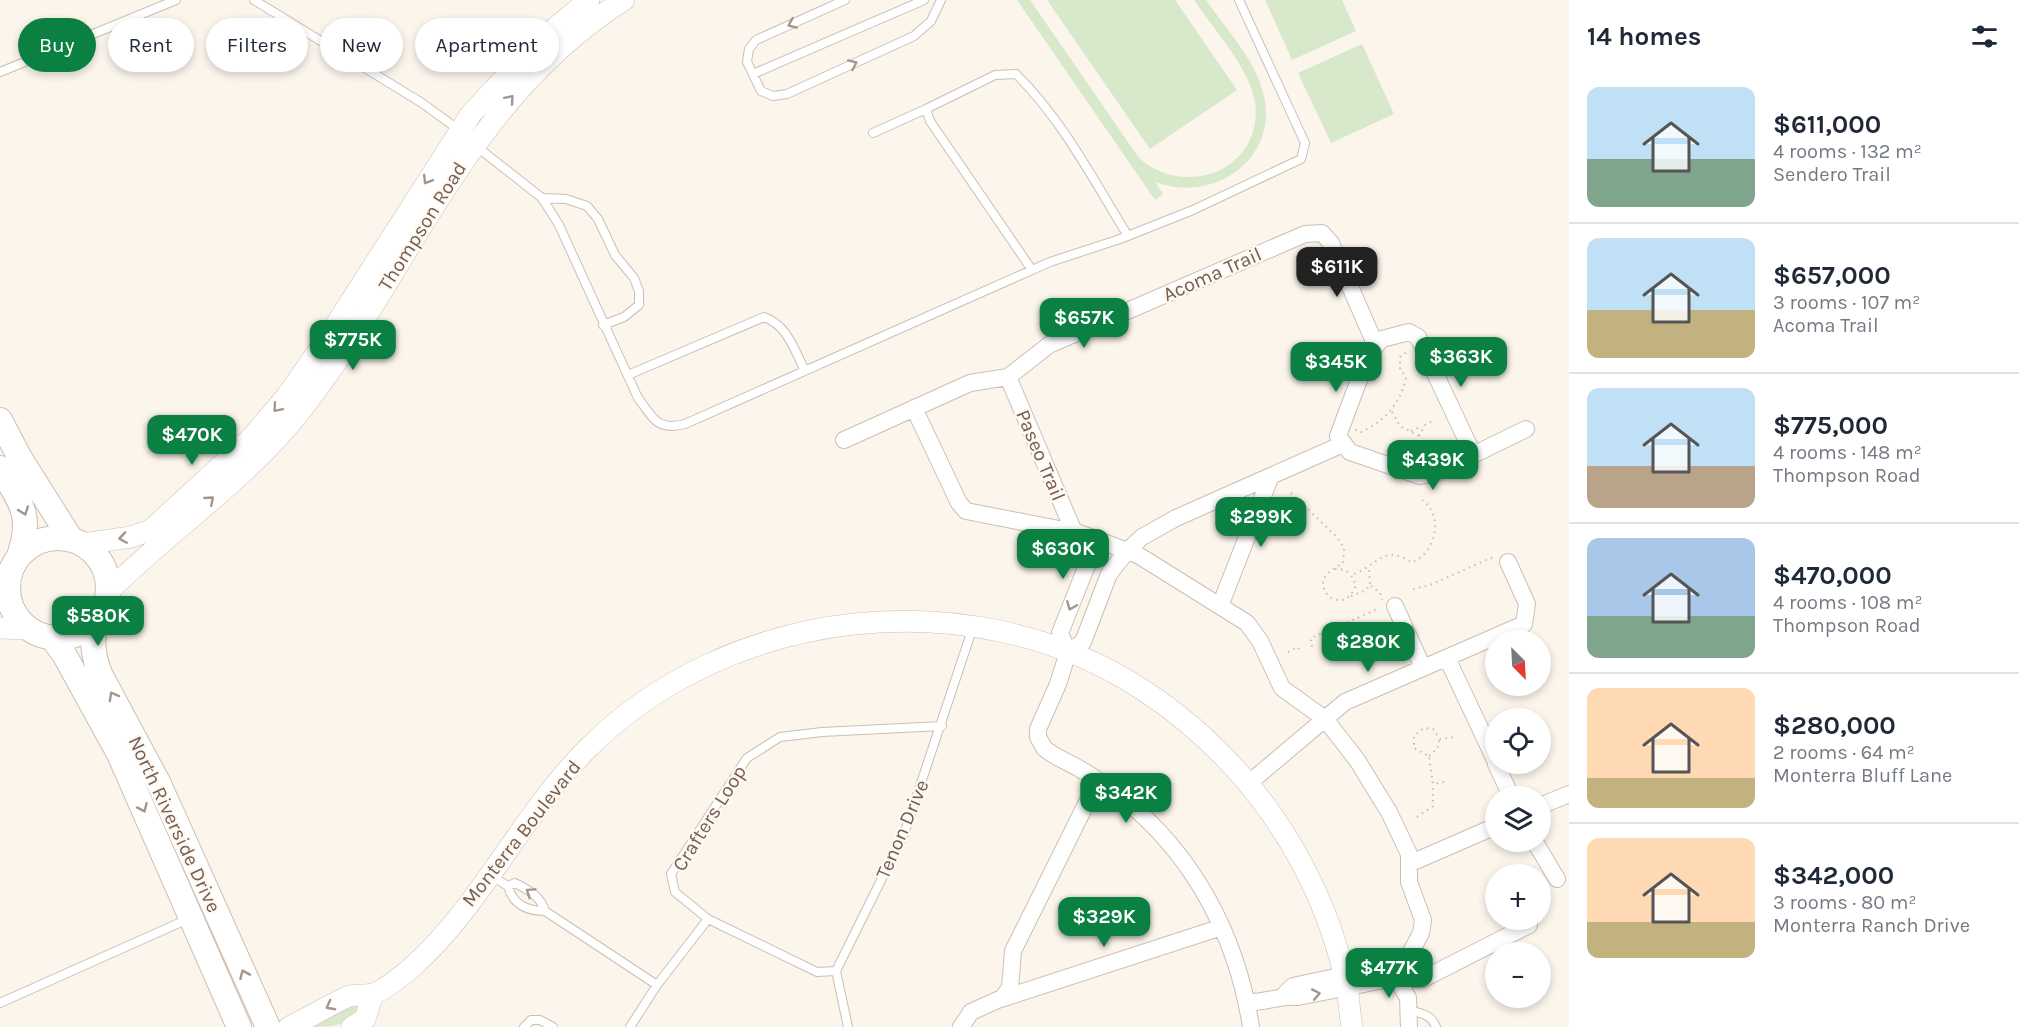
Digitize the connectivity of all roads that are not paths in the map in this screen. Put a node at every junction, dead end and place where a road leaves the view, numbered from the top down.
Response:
1 (176, 0) edge
2 (254, 0) edge
3 (589, 0) edge
4 (624, 0) edge
5 (845, 0) edge
6 (924, 0) edge
7 (941, 0) edge
8 (1239, 0) edge
9 (0, 72) edge
10 (753, 75) junction
11 (926, 109) junction
12 (873, 133) dead end
13 (467, 138) junction
14 (543, 198) junction
15 (1128, 236) junction
16 (1032, 270) junction
17 (603, 325) junction
18 (1376, 346) junction
19 (804, 369) junction
20 (627, 375) junction
21 (1008, 377) junction
22 (914, 408) junction
23 (0, 420) edge
24 (1526, 429) dead end
25 (844, 440) dead end
26 (1343, 444) junction
27 (258, 445) junction
28 (1473, 454) junction
29 (0, 468) edge
30 (1270, 478) junction
31 (1074, 532) junction
32 (1097, 540) junction
33 (77, 542) junction
34 (1127, 551) junction
35 (1503, 558) road end
36 (9, 571) edge
37 (1083, 576) junction
38 (1105, 585) junction
39 (108, 592) junction
40 (1388, 605) road end
41 (1220, 606) junction
42 (96, 621) junction
43 (974, 626) junction
44 (0, 628) edge
45 (29, 629) junction
46 (52, 638) junction
47 (1068, 652) junction
48 (1447, 658) junction
49 (1423, 668) junction
50 (1325, 719) junction
51 (942, 726) junction
52 (1485, 739) edge
53 (1098, 780) junction
54 (1249, 783) junction
55 (1569, 794) edge
56 (1551, 801) edge
57 (1485, 831) edge
58 (1541, 852) edge
59 (1411, 863) junction
60 (489, 874) junction
61 (1557, 879) dead end
62 (508, 886) junction
63 (545, 911) junction
64 (192, 918) junction
65 (708, 919) junction
66 (1222, 927) junction
67 (1519, 930) edge
68 (836, 971) junction
69 (1398, 974) junction
70 (1346, 981) junction
71 (657, 985) junction
72 (373, 994) junction
73 (995, 1000) junction
74 (1247, 1002) junction
75 (0, 1003) edge
76 (1409, 1010) junction
77 (239, 1027) edge
78 (267, 1027) edge
79 (289, 1027) edge
80 (352, 1027) edge
81 (524, 1027) edge
82 (553, 1027) edge
83 (630, 1027) edge
84 (848, 1027) edge
85 (961, 1027) edge
86 (1251, 1027) edge
87 (1352, 1027) edge
88 (1409, 1027) edge
89 (1436, 1027) edge

1 - 9 lane
2 - 13 lane
3 - 13 street, Thompson Road
13 -> 4 street, Thompson Road
5 -> 10 lane
6 - 10 lane
10 -> 7 lane
8 - 15 lane
11 - 12 lane
11 - 15 lane
11 - 16 lane
13 - 14 lane
13 - 27 street, Thompson Road
14 - 17 lane
14 - 17 lane
15 - 16 lane
16 - 19 lane
17 - 20 lane
18 - 21 street, Acoma Trail
18 - 26 street
18 - 28 street
19 - 20 lane
19 - 20 lane
21 - 22 street, Acoma Trail
21 - 31 street, Paseo Trail
22 - 25 street, Acoma Trail
22 - 31 street
23 - 33 main road
24 - 28 street
26 - 28 street
26 - 30 street
27 -> 33 street, Thompson Road
39 -> 27 street, Thompson Road
29 -> 36 main road
30 - 34 street
30 - 41 street
31 - 32 street
32 - 34 street
32 - 37 street
33 - 36 main road
33 - 39 main road
34 - 38 street
34 - 41 street
35 - 48 street
36 - 45 main road
37 - 38 street
37 -> 47 street
38 - 47 street
39 - 42 main road, North Riverside Drive
40 - 49 street
41 - 50 street
42 - 46 main road
78 -> 42 main road, North Riverside Drive
43 - 47 street, Monterra Boulevard
43 - 51 lane, Tenon Drive
43 - 60 street, Monterra Boulevard
44 - 45 street
45 - 46 main road
46 -> 64 main road, North Riverside Drive
47 - 53 street
47 - 54 street, Monterra Boulevard
48 - 49 street
48 - 52 street
49 - 50 street
50 - 54 street
50 - 59 street
51 - 65 lane, Crafters Loop
51 - 68 lane, Tenon Drive
53 - 66 street
53 - 73 street
54 - 70 street, Monterra Boulevard
55 - 56 street
57 - 59 street
58 - 61 street
59 - 69 street
60 - 62 lane
60 - 72 street, Monterra Boulevard
62 - 63 lane
63 -> 62 lane
63 - 71 lane
64 - 75 lane
64 - 77 main road, North Riverside Drive
65 - 68 lane, Crafters Loop
65 - 71 lane
66 - 73 street
66 - 74 street
67 - 69 street
68 - 84 lane
69 - 70 street
69 - 76 street
70 - 74 street
70 - 87 street, Monterra Boulevard
71 - 83 lane
72 -> 79 street, Monterra Boulevard
72 - 80 street
73 - 85 street
74 - 86 street
76 - 88 street
76 - 89 lane
81 - 82 lane

